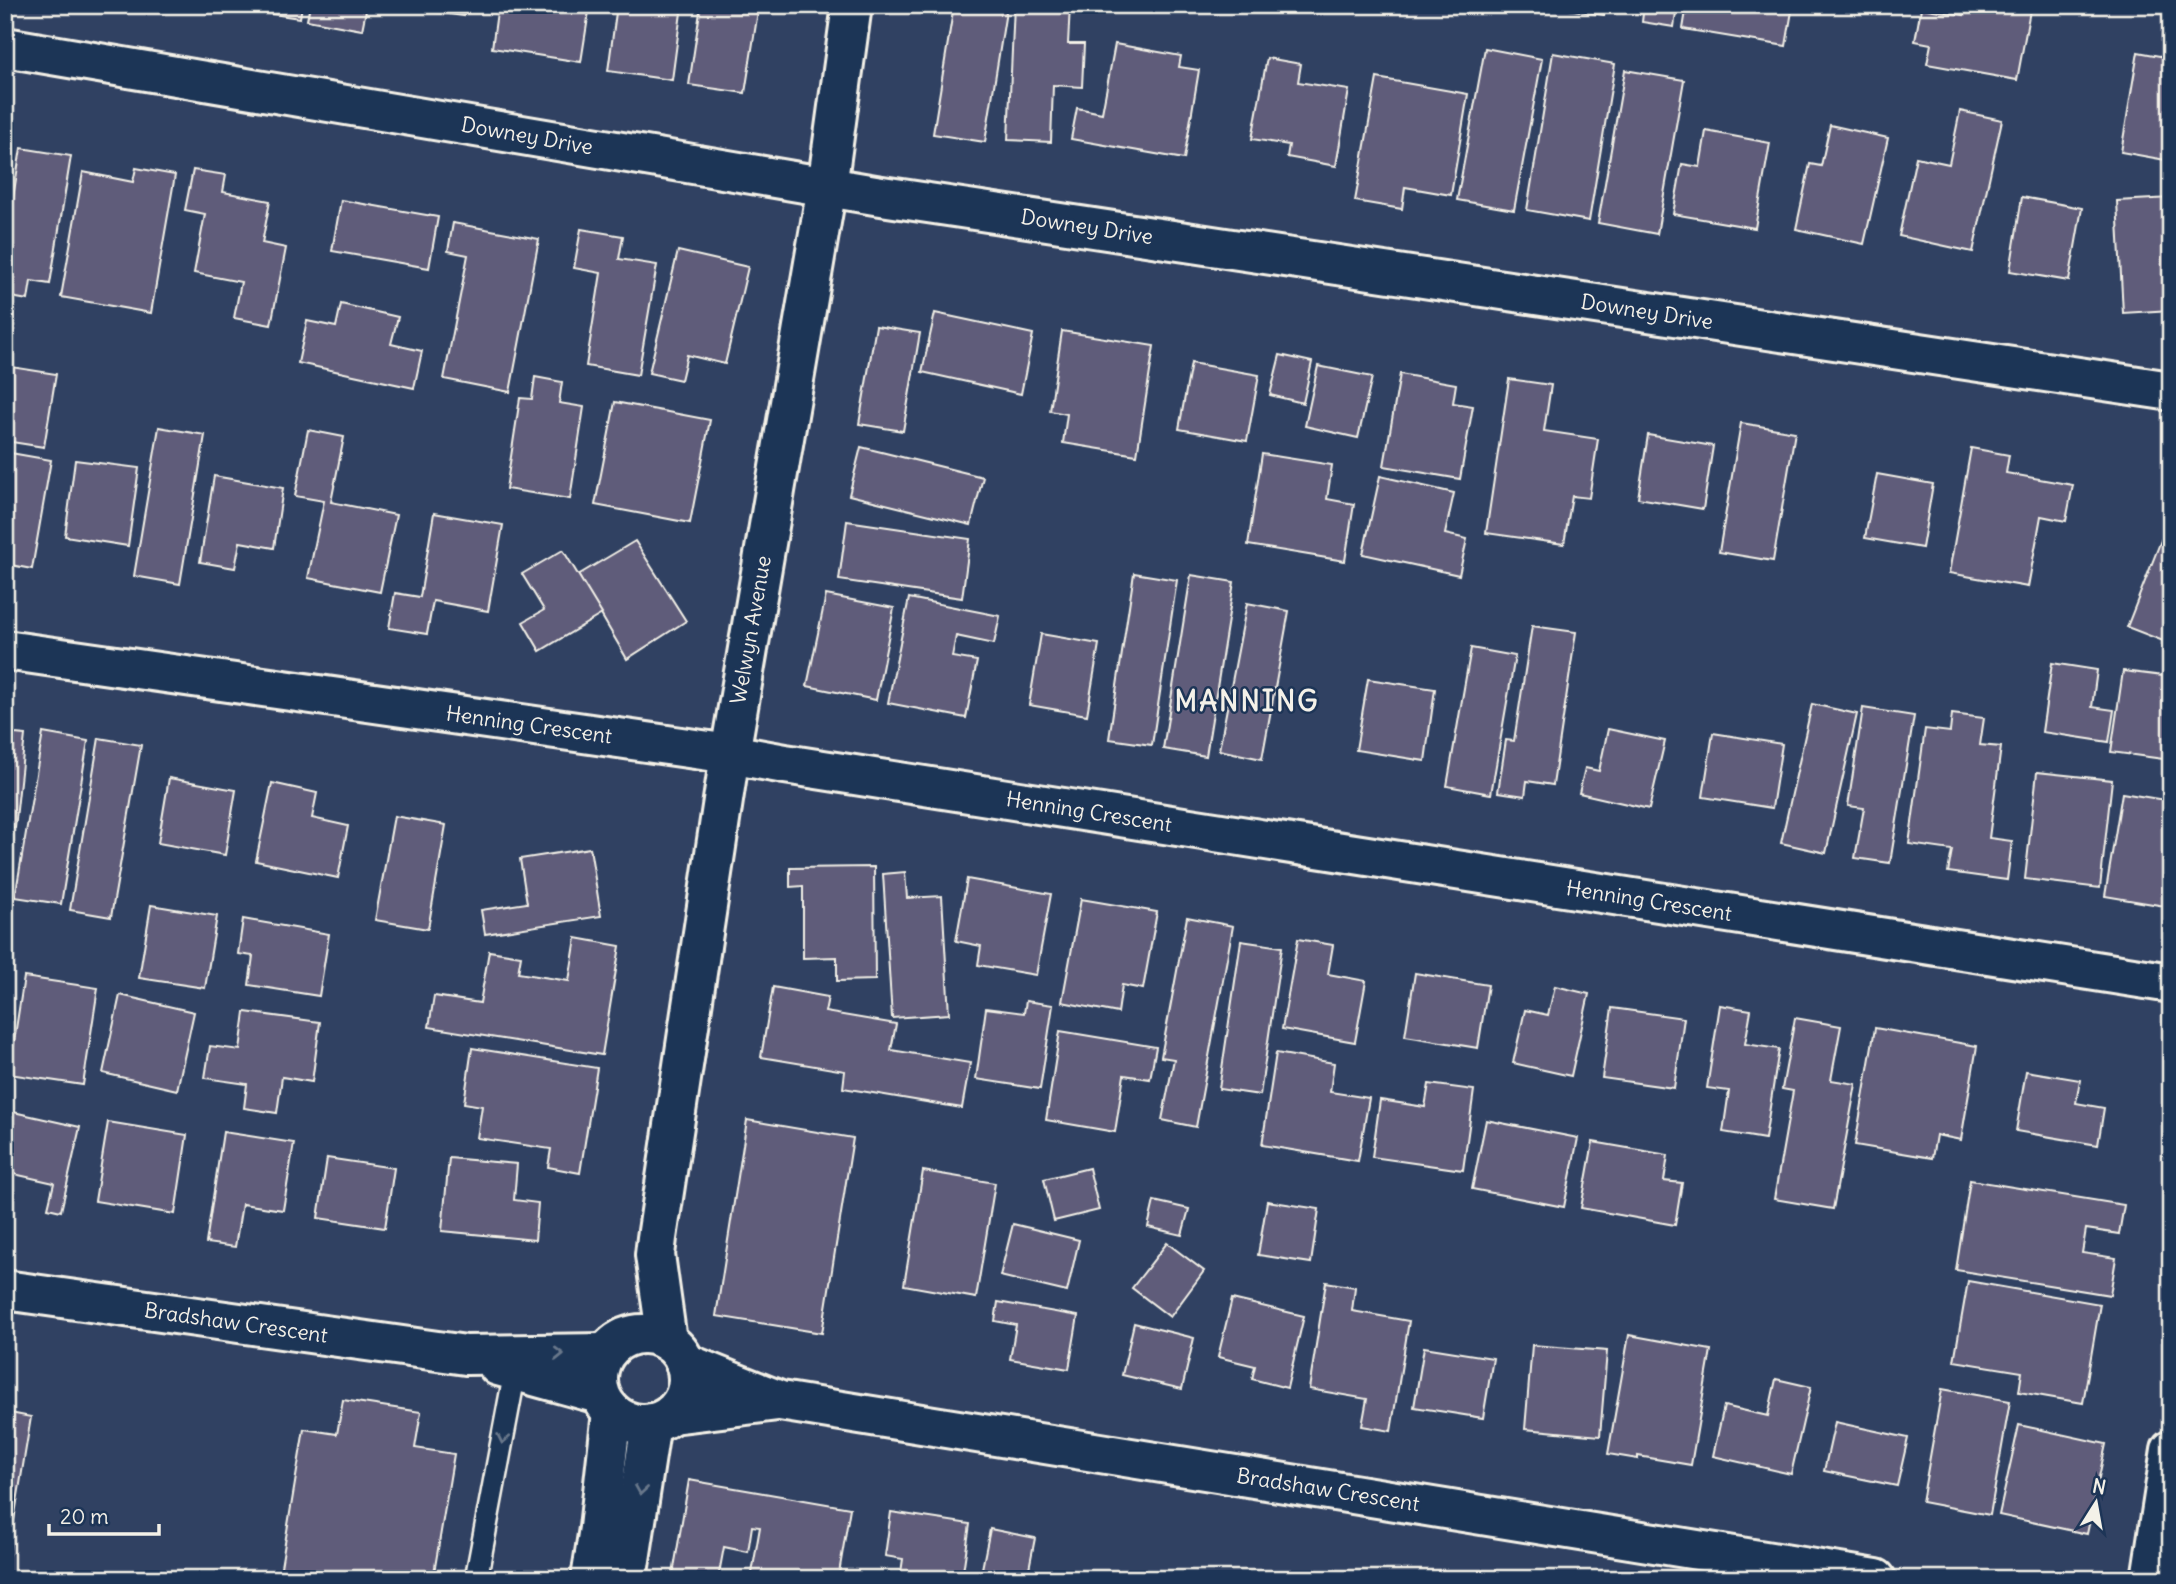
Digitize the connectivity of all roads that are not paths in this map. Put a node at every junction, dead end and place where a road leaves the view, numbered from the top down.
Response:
1 (852, 5) edge
2 (5, 47) edge
3 (827, 187) junction
4 (2171, 391) edge
5 (5, 650) edge
6 (730, 754) junction
7 (2171, 984) edge
8 (655, 1255) junction
9 (5, 1290) edge
10 (614, 1346) junction
11 (676, 1352) junction
12 (466, 1355) junction
13 (515, 1372) junction
14 (780, 1401) junction
15 (606, 1403) junction
16 (662, 1419) junction
17 (2171, 1450) edge
18 (476, 1579) edge
19 (591, 1579) edge
20 (627, 1579) edge
21 (1876, 1579) edge
22 (2151, 1579) edge

1 - 3 street, Welwyn Avenue
2 - 3 street, Downey Drive
3 - 4 street, Downey Drive
3 - 6 street, Welwyn Avenue
5 - 6 street, Henning Crescent
6 - 7 street, Henning Crescent
6 - 8 street, Welwyn Avenue
8 - 10 street, Welwyn Avenue
8 - 11 street, Welwyn Avenue
9 - 12 street, Bradshaw Crescent
10 - 11 street
12 -> 10 street, Bradshaw Crescent
10 - 15 street
11 - 14 street, Bradshaw Crescent
11 - 16 street
12 - 13 street, Bradshaw Crescent
13 - 15 street, Bradshaw Crescent
13 -> 18 lane
14 - 16 street, Bradshaw Crescent
14 - 21 street, Bradshaw Crescent
15 - 16 street
15 - 19 street
16 -> 20 street
17 - 22 street

